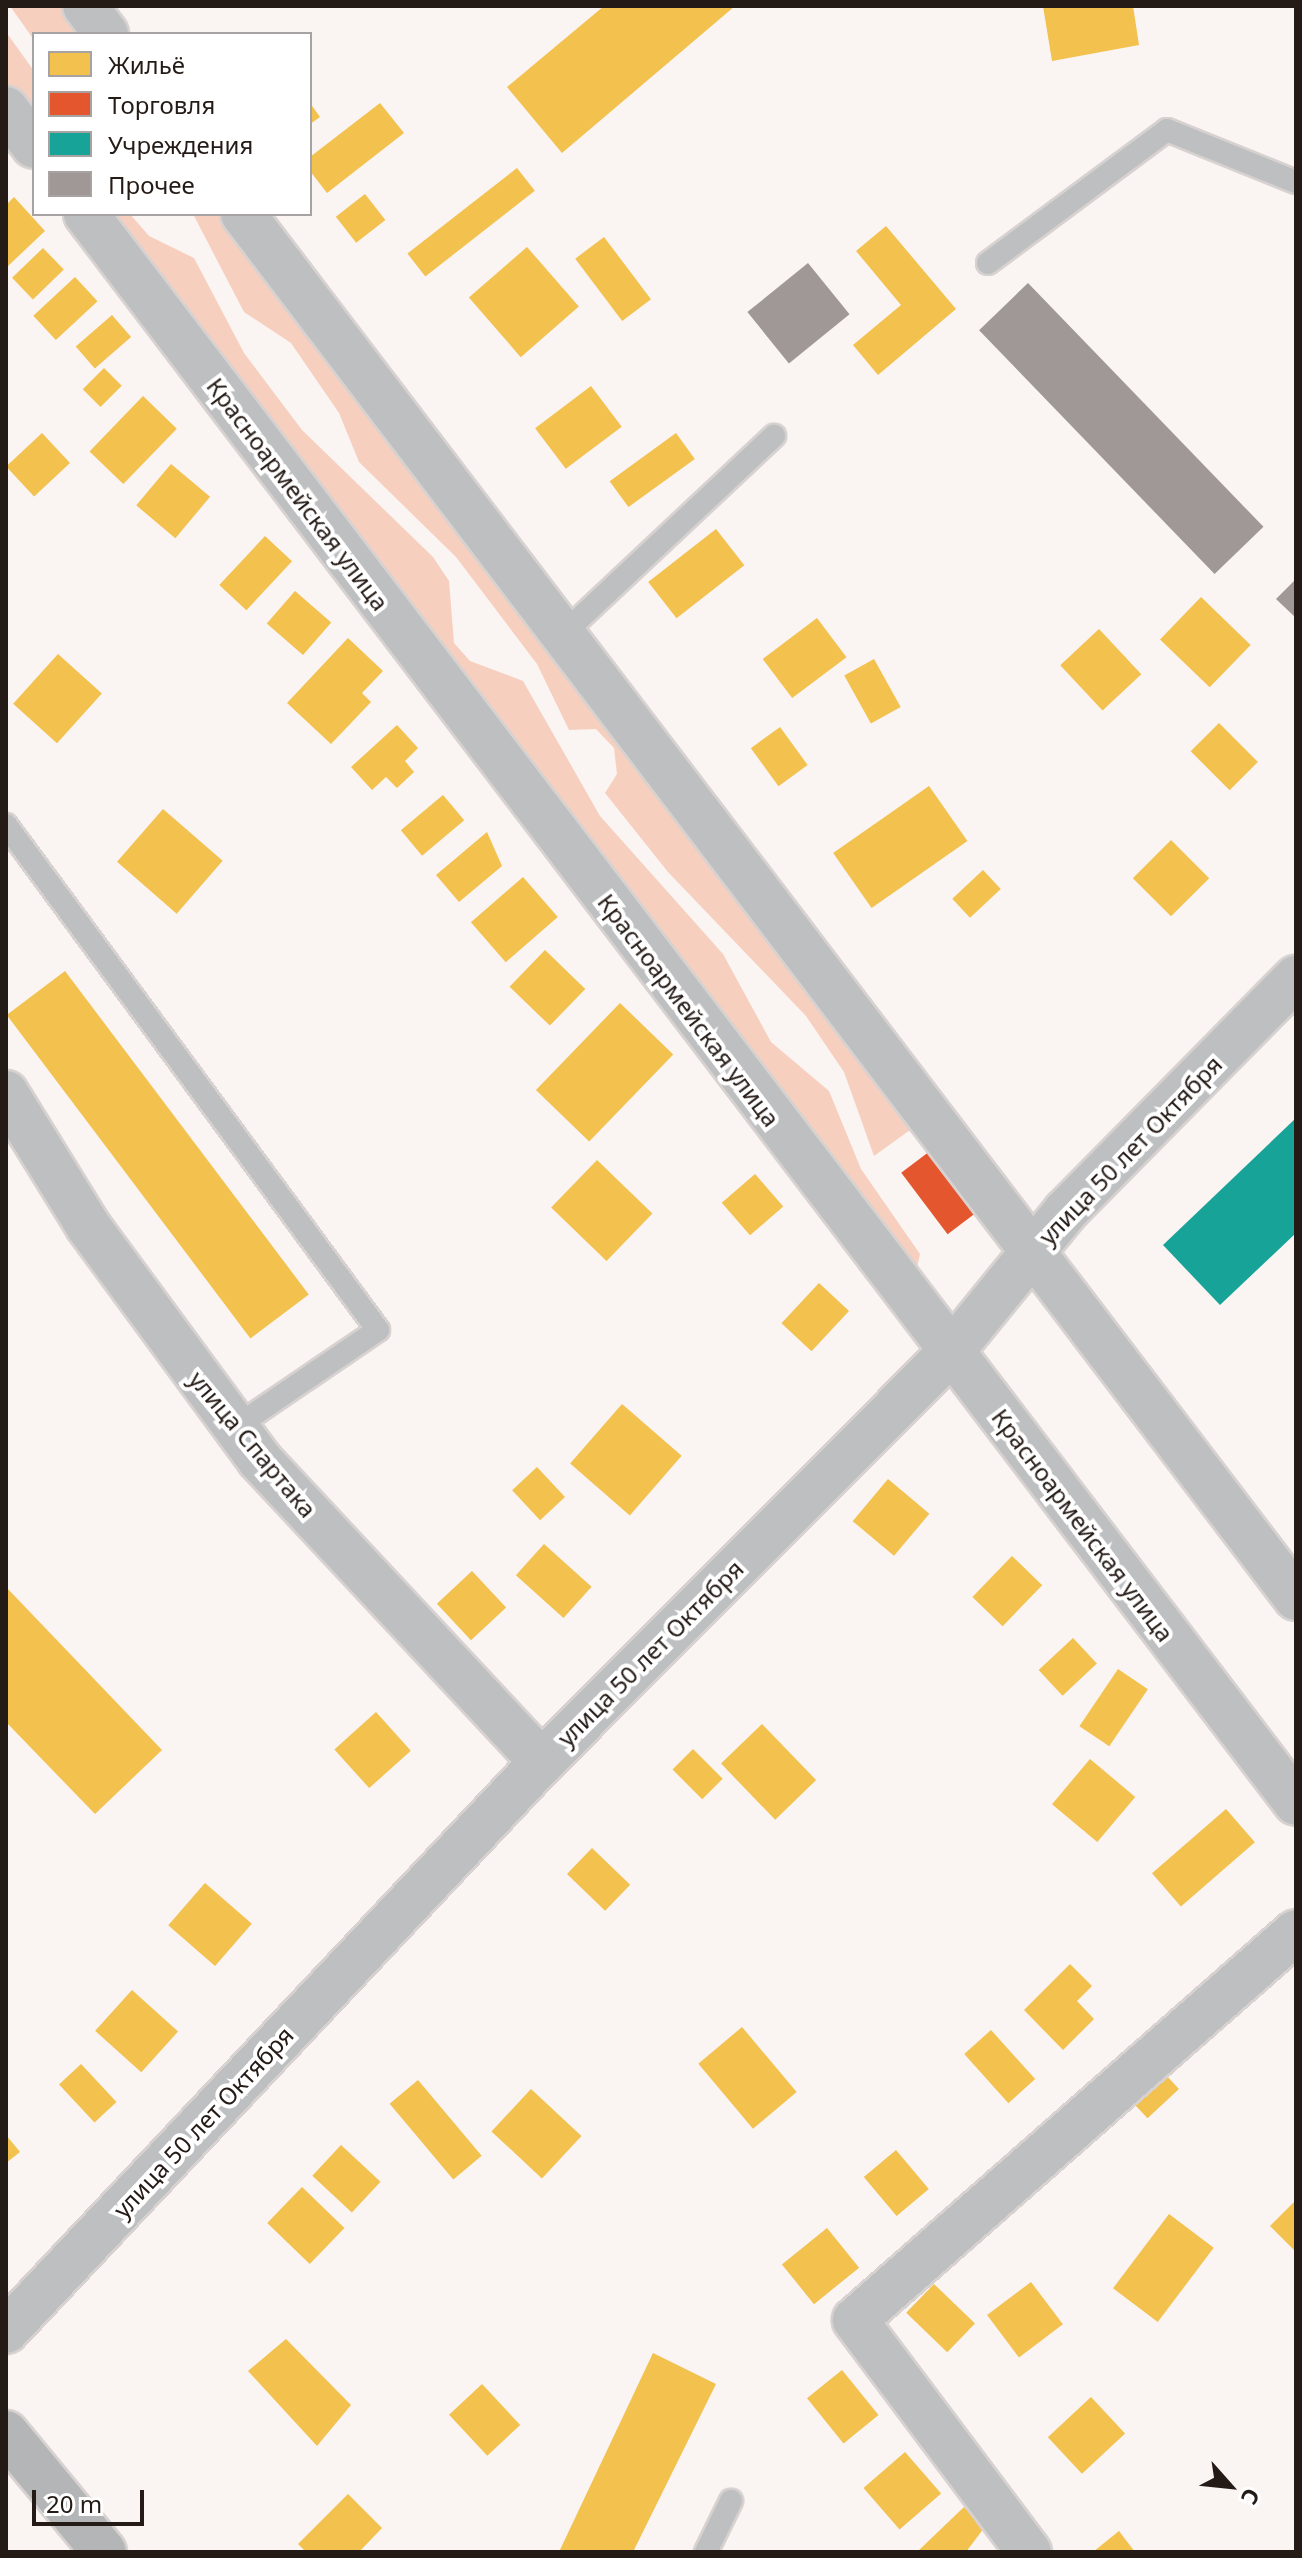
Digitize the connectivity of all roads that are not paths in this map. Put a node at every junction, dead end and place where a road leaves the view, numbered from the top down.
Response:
1 (85, 6) edge
2 (104, 32) edge
3 (6, 109) edge
4 (32, 143) edge
5 (1296, 182) edge
6 (88, 216) edge
7 (245, 216) edge
8 (988, 263) dead end
9 (774, 436) dead end
10 (562, 635) junction
11 (6, 825) edge
12 (1296, 978) edge
13 (6, 1093) edge
14 (1033, 1253) junction
15 (951, 1352) junction
16 (234, 1428) junction
17 (1296, 1598) edge
18 (542, 1762) junction
19 (1296, 1803) edge
20 (1296, 1932) edge
21 (6, 2331) edge
22 (6, 2433) edge
23 (731, 2501) dead end
24 (104, 2552) edge
25 (706, 2552) edge
26 (1029, 2552) edge

1 - 2 street
3 - 4 street
5 - 8 lane
6 - 15 street, Красноармейская улица
7 - 10 street
9 - 10 lane
10 - 14 street
11 - 16 lane
12 - 14 street, улица 50 лет Октября
13 - 16 street, улица Спартака
14 - 15 street, улица 50 лет Октября
14 - 17 street
15 - 18 street, улица 50 лет Октября
15 - 19 street, Красноармейская улица
16 - 18 street, улица Спартака
18 - 21 street, улица 50 лет Октября
20 - 26 street
22 - 24 main road
23 - 25 lane

